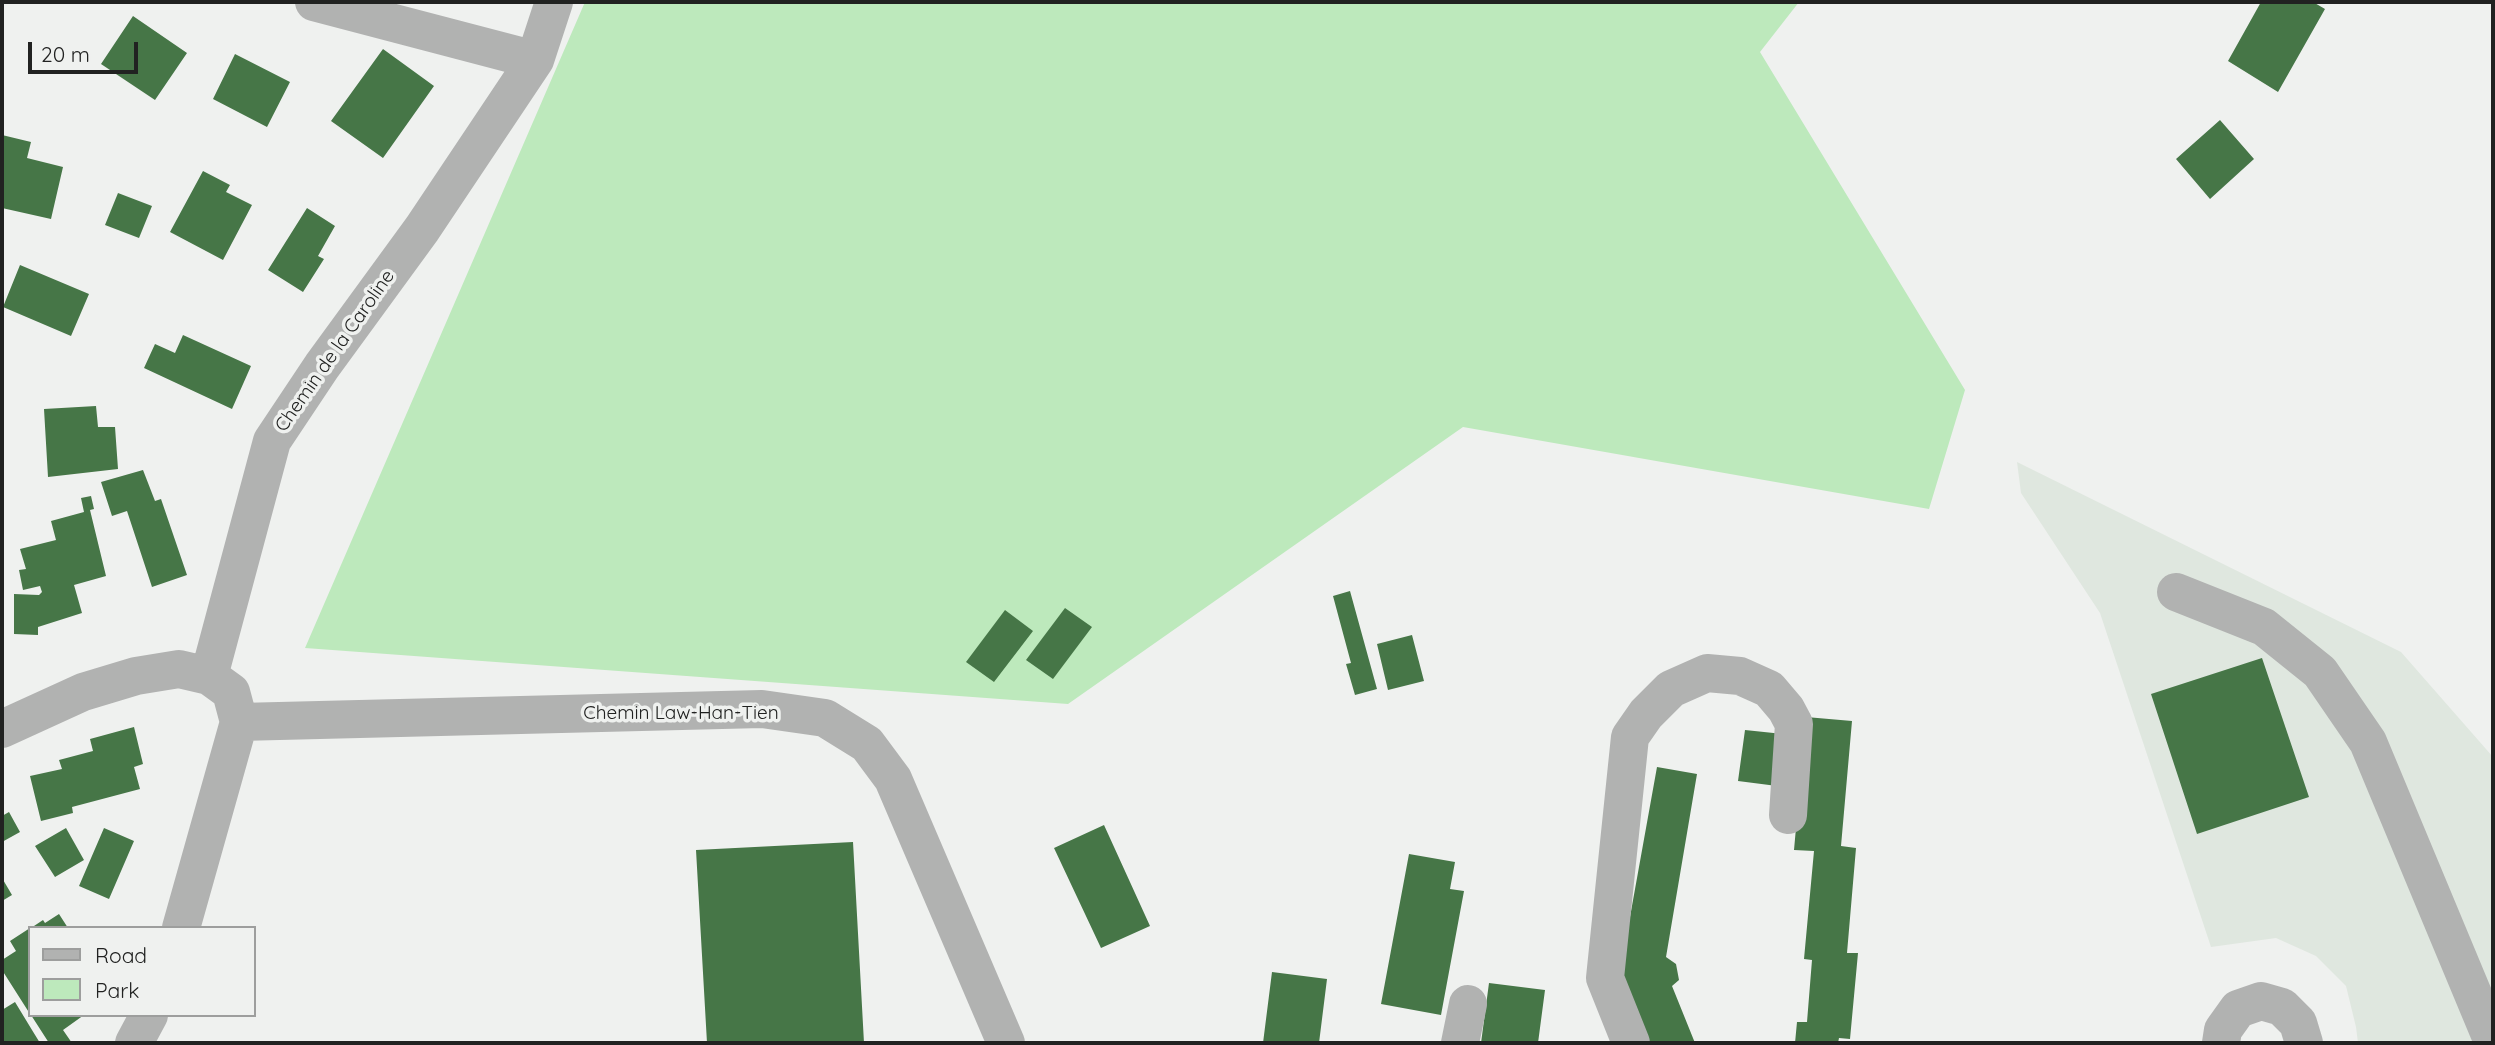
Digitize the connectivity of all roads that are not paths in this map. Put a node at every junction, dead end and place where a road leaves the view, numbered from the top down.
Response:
1 (314, 2) edge
2 (554, 2) edge
3 (535, 60) junction
4 (2176, 592) dead end
5 (209, 676) junction
6 (239, 722) junction
7 (2, 729) edge
8 (1788, 815) dead end
9 (182, 926) edge
10 (1468, 1003) dead end
11 (148, 1017) edge
12 (2493, 1042) edge
13 (134, 1043) edge
14 (1006, 1043) edge
15 (1460, 1043) edge
16 (1631, 1043) edge
17 (2221, 1043) edge
18 (2304, 1043) edge

1 - 3 street
2 - 3 street, Chemin de la Caroline
3 - 5 street, Chemin de la Caroline
4 - 12 street
5 - 6 street
5 - 7 street
6 - 9 street
6 - 14 street, Chemin Law-Han-Tien
8 - 16 street
10 - 15 street
11 - 13 street
17 - 18 street

